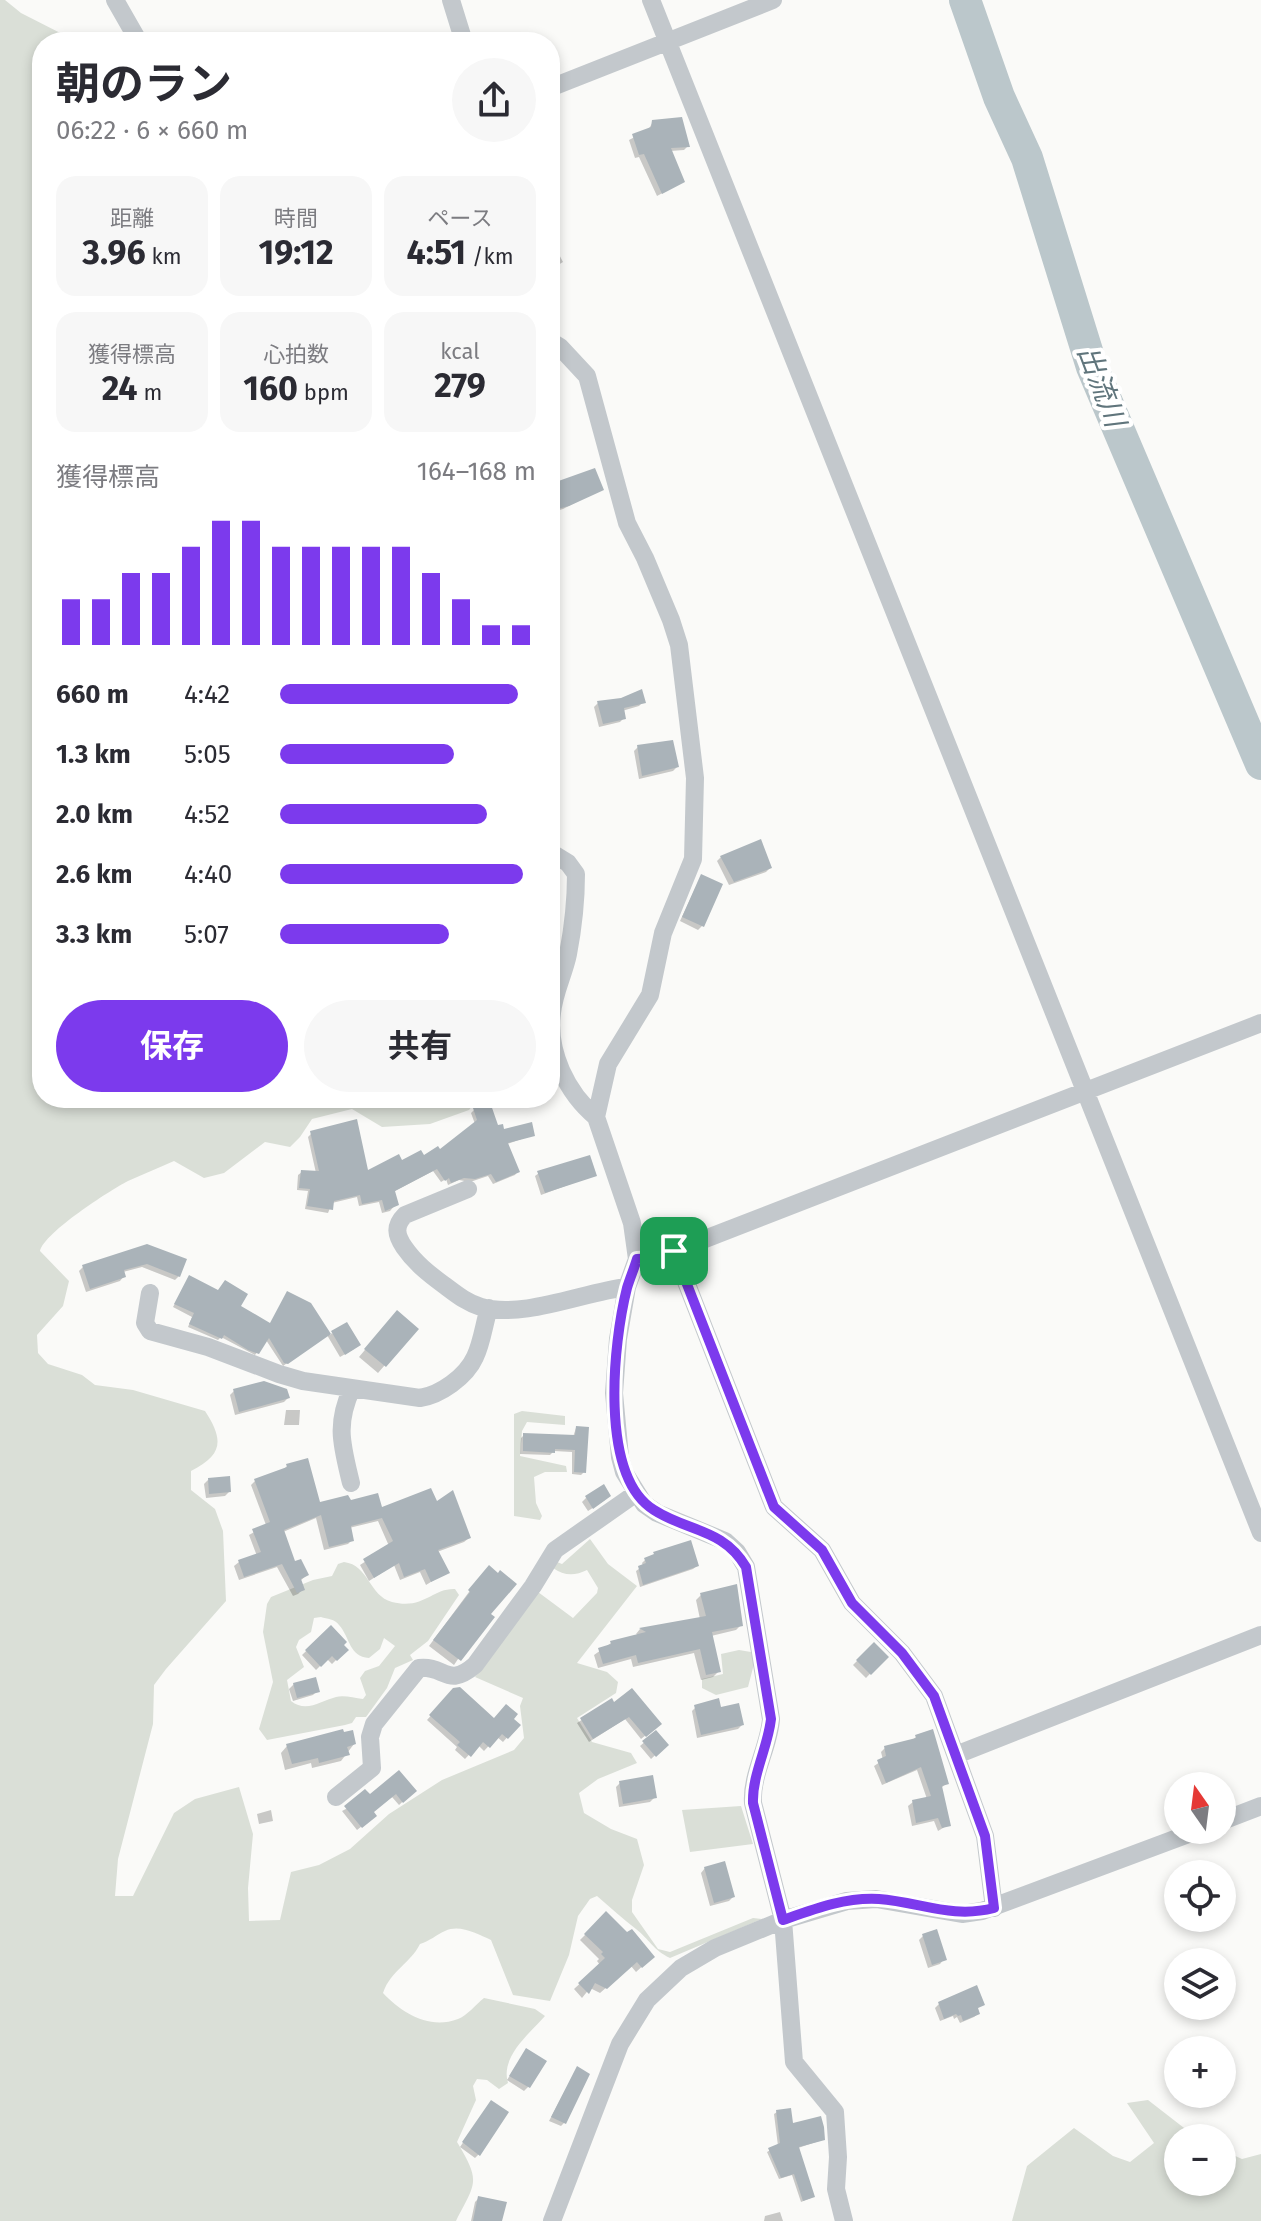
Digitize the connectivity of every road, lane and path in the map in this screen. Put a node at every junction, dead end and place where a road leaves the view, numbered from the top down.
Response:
1 (115, 0) edge
2 (451, 0) edge
3 (651, 0) edge
4 (773, 0) edge
5 (133, 32) edge
6 (461, 32) edge
7 (668, 41) junction
8 (560, 84) edge
9 (560, 347) edge
10 (560, 858) edge
11 (560, 980) edge
12 (1261, 1023) edge
13 (560, 1063) edge
14 (1086, 1093) junction
15 (596, 1117) junction
16 (468, 1189) dead end
17 (674, 1251) junction
18 (637, 1259) junction
19 (627, 1287) junction
20 (150, 1293) dead end
21 (489, 1308) junction
22 (352, 1388) junction
23 (351, 1483) dead end
24 (635, 1494) junction
25 (1261, 1533) edge
26 (1261, 1635) edge
27 (956, 1755) junction
28 (336, 1797) dead end
29 (1261, 1806) edge
30 (1236, 1816) edge
31 (1164, 1843) edge
32 (994, 1908) junction
33 (783, 1920) junction
34 (552, 2221) edge
35 (844, 2221) edge

1 - 5 street
2 - 6 street
3 - 7 street
4 - 7 street
7 - 8 street
7 - 14 street
9 - 15 street
10 - 11 street
12 - 14 street
13 - 15 street
14 - 17 street
14 - 25 street
15 - 18 street
16 - 21 street
17 - 18 street
17 - 27 street
18 - 19 street
19 - 21 street
19 - 24 street
20 - 22 street
21 - 22 street
22 - 23 street
24 - 28 street
24 - 33 street
26 - 27 street
27 - 32 street
29 - 30 street
31 - 32 street
32 - 33 street
33 - 34 street
33 - 35 street

